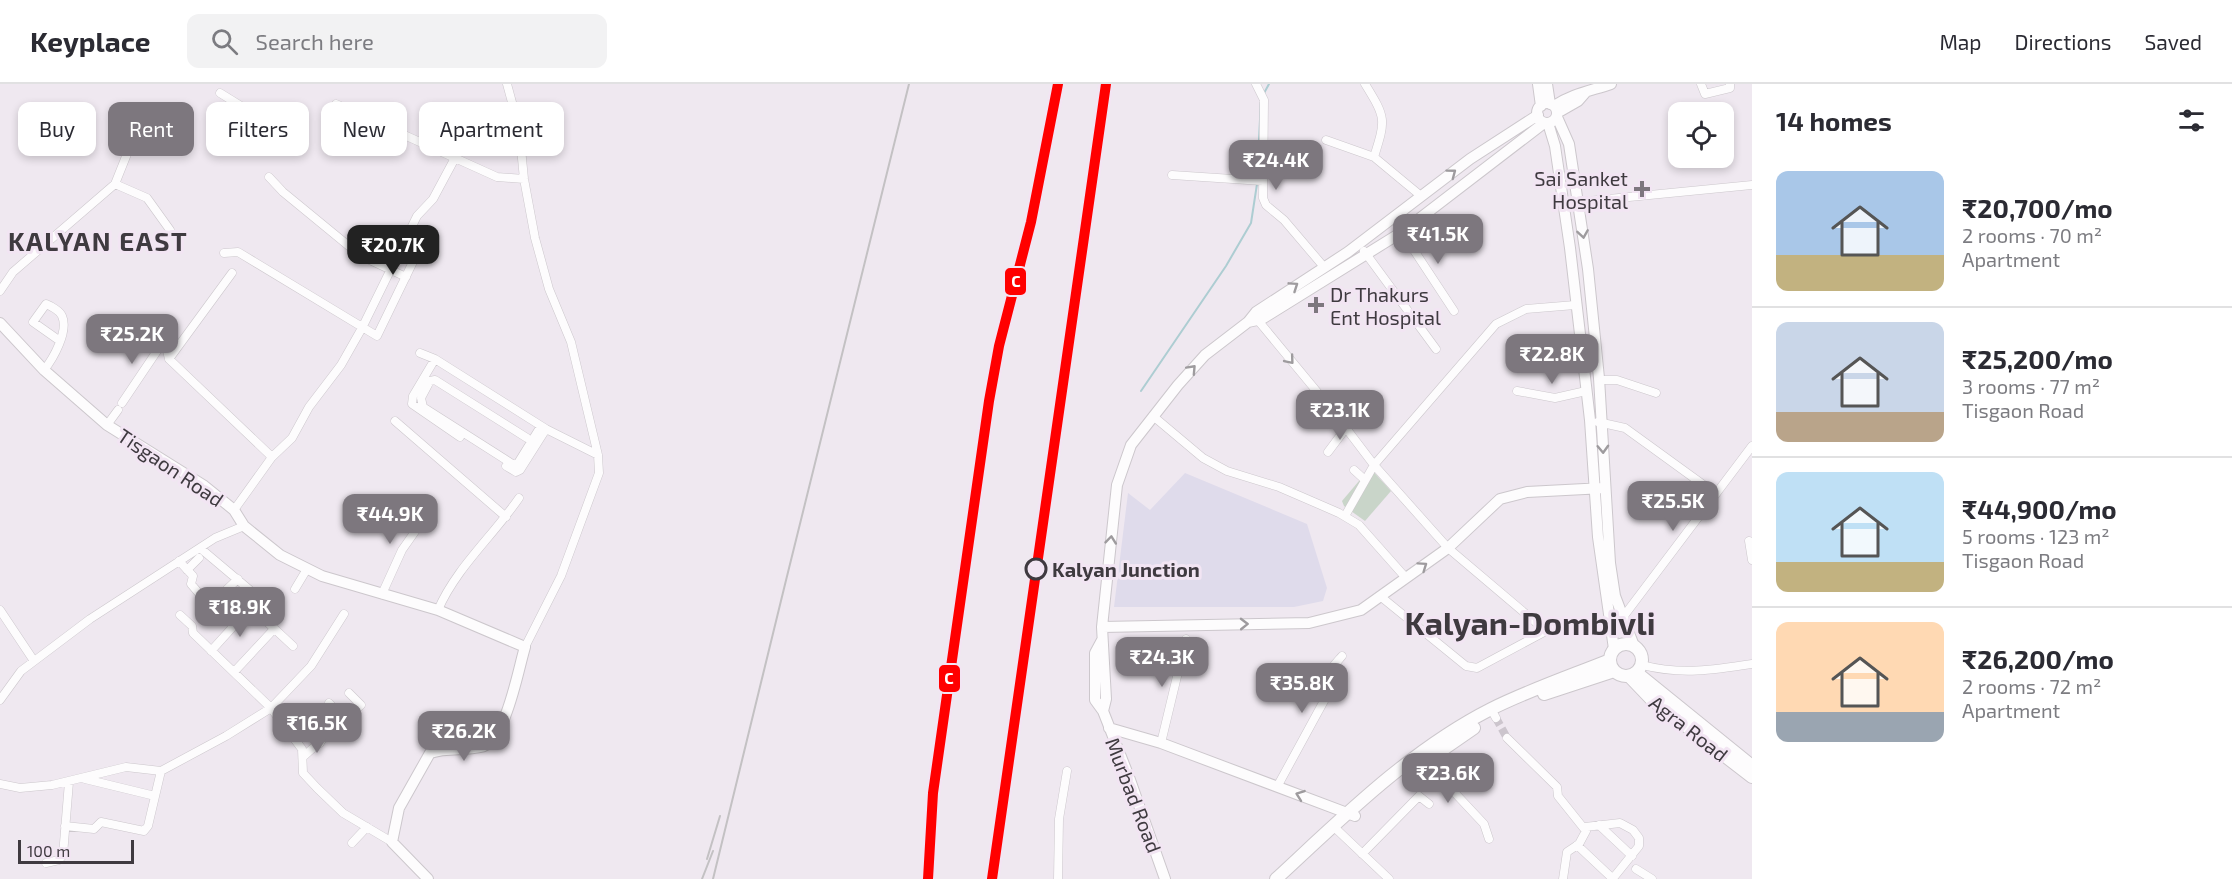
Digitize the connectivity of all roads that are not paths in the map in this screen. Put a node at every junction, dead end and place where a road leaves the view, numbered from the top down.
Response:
1 (227, 84) edge
2 (507, 84) edge
3 (1365, 84) edge
4 (1538, 84) edge
5 (1547, 84) edge
6 (1611, 84) edge
7 (1701, 84) edge
8 (1730, 84) edge
9 (1256, 85) edge
10 (233, 102) edge
11 (1549, 113) junction
12 (407, 136) edge
13 (1326, 140) dead end
14 (126, 156) edge
15 (1374, 157) junction
16 (455, 158) junction
17 (1172, 175) dead end
18 (269, 177) dead end
19 (524, 179) junction
20 (1263, 181) junction
21 (115, 184) junction
22 (1752, 185) edge
23 (1421, 196) junction
24 (1578, 202) junction
25 (170, 231) dead end
26 (1402, 232) junction
27 (427, 233) dead end
28 (1359, 244) junction
29 (224, 253) dead end
30 (1366, 255) junction
31 (1324, 267) junction
32 (391, 269) junction
33 (232, 273) dead end
34 (406, 276) junction
35 (0, 291) edge
36 (1575, 305) junction
37 (1454, 311) dead end
38 (1253, 319) junction
39 (0, 323) edge
40 (362, 328) junction
41 (152, 329) dead end
42 (60, 341) junction
43 (164, 342) junction
44 (1436, 349) dead end
45 (420, 353) dead end
46 (169, 359) junction
47 (435, 359) junction
48 (44, 370) junction
49 (1599, 380) junction
50 (1517, 391) dead end
51 (1586, 391) junction
52 (1656, 393) dead end
53 (1153, 416) junction
54 (1590, 420) junction
55 (395, 421) dead end
56 (1602, 423) junction
57 (107, 425) junction
58 (543, 427) junction
59 (1346, 428) junction
60 (527, 438) dead end
61 (1752, 446) edge
62 (1328, 452) dead end
63 (598, 455) junction
64 (272, 457) junction
65 (1374, 465) junction
66 (1354, 470) dead end
67 (1365, 480) junction
68 (1600, 487) junction
69 (1716, 494) junction
70 (519, 498) dead end
71 (234, 510) junction
72 (428, 513) dead end
73 (1345, 516) junction
74 (506, 517) junction
75 (244, 526) junction
76 (1749, 541) dead end
77 (200, 548) junction
78 (1448, 548) junction
79 (199, 558) dead end
80 (1752, 560) edge
81 (179, 561) junction
82 (307, 569) junction
83 (187, 570) junction
84 (1406, 578) junction
85 (238, 579) junction
86 (295, 589) dead end
87 (251, 591) dead end
88 (382, 594) junction
89 (1380, 596) junction
90 (260, 597) dead end
91 (1611, 598) junction
92 (250, 608) junction
93 (0, 610) edge
94 (438, 610) junction
95 (344, 614) dead end
96 (180, 615) dead end
97 (1624, 618) junction
98 (1568, 626) dead end
99 (1102, 627) junction
100 (274, 629) junction
101 (1546, 631) junction
102 (1611, 633) junction
103 (1186, 639) dead end
104 (293, 646) dead end
105 (1634, 646) junction
106 (525, 647) junction
107 (211, 651) junction
108 (1342, 656) dead end
109 (1613, 660) junction
110 (34, 661) junction
111 (1752, 664) edge
112 (234, 672) junction
113 (1636, 672) junction
114 (349, 693) dead end
115 (0, 700) edge
116 (329, 703) dead end
117 (271, 708) junction
118 (321, 722) dead end
119 (343, 722) junction
120 (1109, 728) junction
121 (309, 731) dead end
122 (331, 733) junction
123 (350, 734) dead end
124 (1508, 738) tunnel mouth
125 (320, 742) junction
126 (1161, 743) junction
127 (304, 756) junction
128 (1422, 758) junction
129 (1752, 766) edge
130 (161, 771) junction
131 (1067, 771) dead end
132 (1752, 777) edge
133 (86, 779) junction
134 (69, 782) junction
135 (0, 784) edge
136 (1277, 786) junction
137 (155, 796) junction
138 (1429, 804) dead end
139 (1352, 814) junction
140 (1599, 825) junction
141 (65, 826) junction
142 (367, 827) junction
143 (1585, 827) junction
144 (1335, 829) junction
145 (1489, 839) dead end
146 (392, 842) junction
147 (352, 843) dead end
148 (1576, 845) junction
149 (1362, 854) junction
150 (1632, 856) junction
151 (1304, 858) junction
152 (46, 863) dead end
153 (1636, 869) dead end
154 (428, 879) edge
155 (1058, 879) edge
156 (1165, 879) edge
157 (1275, 879) edge
158 (1287, 879) edge
159 (1389, 879) edge
160 (1563, 879) edge
161 (1652, 879) edge

1 - 10 street
2 - 19 street
3 - 15 street
4 - 11 street
5 - 11 street
6 - 11 street
7 - 8 street
9 - 20 street
23 -> 11 street, Murbad Road
11 - 24 street
11 - 26 street, Murbad Road
11 - 36 street
12 - 16 street
13 - 15 street
14 - 21 street
15 - 23 street
16 - 19 street
16 - 32 street
17 - 20 street
18 - 32 street
19 - 63 street
20 - 31 street
21 - 25 street
21 - 35 street
22 - 24 street
23 - 28 street, Murbad Road
24 -> 49 street
26 - 30 street, Murbad Road
26 - 37 street
27 - 34 street
28 - 30 street
28 - 31 street, Murbad Road
29 - 40 street
30 - 38 street, Murbad Road
30 - 44 street
38 -> 31 street, Murbad Road
32 - 34 street
32 - 40 street
33 - 46 street
34 - 40 street
36 - 51 street
36 - 65 street
53 -> 38 street, Murbad Road
38 -> 59 street
39 - 48 street, Tisgaon Road
40 - 64 street
41 - 43 street
42 - 42 street
42 - 48 street
43 - 46 street
43 - 57 street
45 - 47 street
46 - 64 street
47 - 58 street
47 - 58 street
48 - 57 street, Tisgaon Road
49 - 52 street
49 - 56 street
50 - 51 street
51 - 54 street
53 - 73 street
99 -> 53 street, Murbad Road
54 - 56 street
54 - 68 street
55 - 74 street
56 -> 68 street
56 - 69 street
57 - 71 street, Tisgaon Road
58 - 60 street
58 - 63 street
59 - 62 street
59 - 65 street
61 - 69 street
63 - 106 street
64 - 71 street
65 - 67 street
65 - 78 street
66 - 67 street
67 - 73 street
68 - 78 street
68 - 91 street
69 - 97 street
70 - 74 street
71 - 75 street, Tisgaon Road
72 - 88 street
73 - 84 street
74 - 94 street
75 - 77 street
75 - 82 street, Tisgaon Road
76 - 80 street
77 - 81 street
77 - 85 street
84 -> 78 street
78 - 101 street
79 - 83 street
81 - 83 street
81 - 110 street
82 - 86 street
82 - 88 street, Tisgaon Road
83 - 85 street
84 - 89 street
85 - 87 street
88 - 94 street, Tisgaon Road
99 -> 89 street
89 - 101 street
90 - 92 street
91 - 97 street
91 - 102 street
92 - 100 street
92 - 107 street
93 - 110 street
94 - 106 street, Tisgaon Road
95 - 117 street
96 - 107 street
97 - 102 street
97 - 105 street
98 - 101 street
99 - 120 street, Murbad Road
100 - 104 street
100 - 112 street
102 - 109 street
103 - 126 street
105 - 109 main road
105 - 113 main road
106 - 146 street
107 - 112 street
108 - 136 street
109 - 113 main road
109 - 128 main road
110 - 115 street
111 - 113 street
112 - 117 street
113 - 129 main road, Agra Road
113 - 132 main road, Agra Road
114 - 119 street
116 - 119 street
117 - 127 street
117 - 130 street
118 - 122 street
119 - 122 street
119 - 123 street
120 - 126 street
120 - 156 street, Murbad Road
121 - 125 street
122 - 125 street
124 - 143 street
125 - 127 street
126 - 136 street
127 - 142 street
128 - 139 main road
128 - 145 street
130 - 133 street
130 - 137 street
131 - 155 street
133 - 134 street
133 - 137 street
134 - 135 street
134 - 141 street
139 -> 136 street
137 - 141 street
138 - 149 street
139 - 144 main road
140 - 143 street
140 - 150 street
140 - 150 street
141 - 152 street
142 - 146 street
142 - 147 street
143 - 148 street
144 - 149 street
144 - 151 main road
146 - 154 street
148 - 150 street
148 - 160 street
149 - 159 street
151 - 157 main road
151 - 158 main road
153 - 161 street

